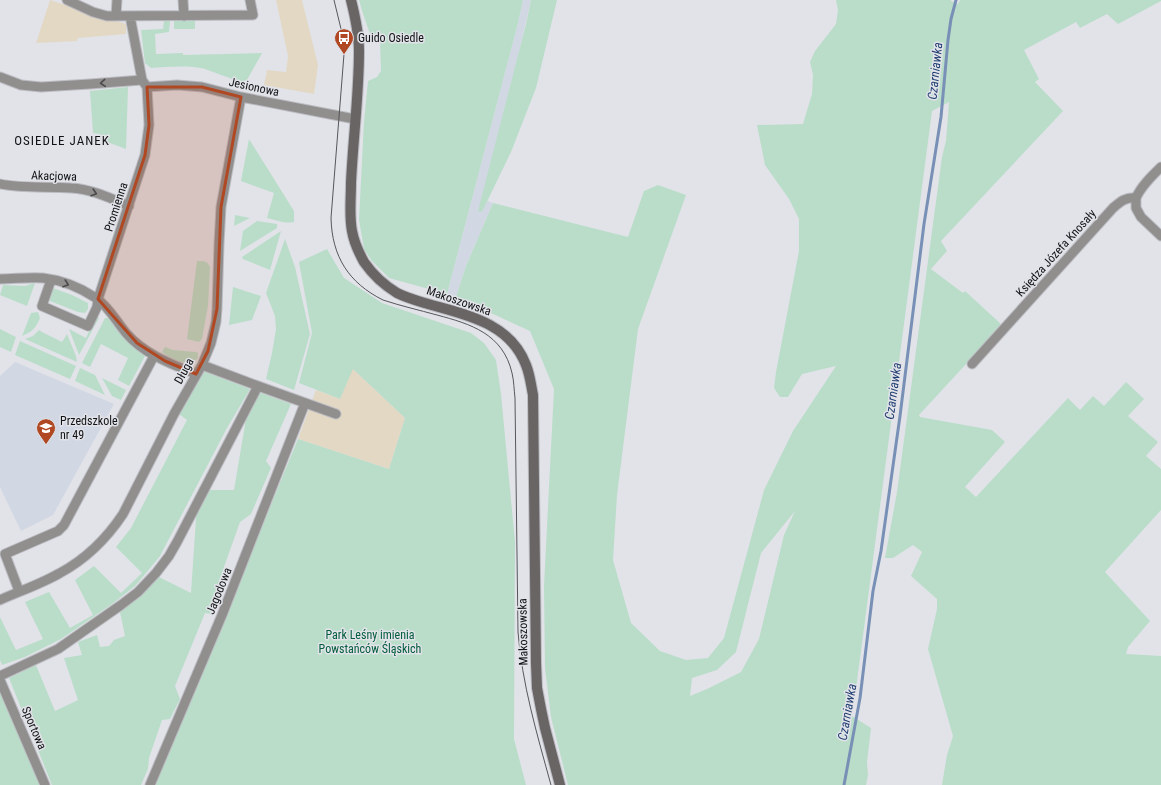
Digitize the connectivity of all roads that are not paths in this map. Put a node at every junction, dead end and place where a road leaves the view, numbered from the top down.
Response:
1 (68, 0) edge
2 (117, 0) edge
3 (183, 0) edge
4 (250, 0) edge
5 (351, 0) edge
6 (116, 16) junction
7 (130, 16) junction
8 (184, 16) junction
9 (0, 77) edge
10 (145, 83) junction
11 (241, 97) junction
12 (355, 119) junction
13 (1161, 167) edge
14 (0, 184) edge
15 (1136, 198) junction
16 (129, 206) junction
17 (1161, 236) edge
18 (0, 279) edge
19 (51, 280) junction
20 (98, 299) junction
21 (154, 356) junction
22 (202, 364) junction
23 (972, 364) dead end
24 (196, 374) junction
25 (258, 386) junction
26 (305, 403) junction
27 (336, 414) dead end
28 (19, 591) junction
29 (0, 600) edge
30 (0, 676) edge
31 (0, 680) edge
32 (45, 785) edge
33 (150, 785) edge
34 (560, 785) edge

1 - 6 street
2 - 6 street
3 - 8 street
4 - 8 street
5 - 12 main road, Makoszowska
6 - 7 street
7 - 8 street
7 - 10 street, Promienna
10 -> 9 street, Jesionowa
10 - 11 street, Jesionowa
10 - 16 street, Promienna
11 - 12 street, Jesionowa
11 - 22 street, Długa
12 - 34 main road, Makoszowska
13 - 15 street
14 -> 16 street, Akacjowa
15 - 17 street
15 - 23 street, Księdza Józefa Knosały
16 - 20 street, Promienna
18 - 19 street
19 -> 20 street
19 - 20 street, Promienna
20 - 21 street
21 - 24 street
21 - 28 street
22 - 24 street, Długa
22 - 25 street
24 - 28 street, Długa
25 - 26 street
25 - 30 street
26 - 27 street
26 - 33 street, Jagodowa
28 - 29 street, Długa
31 - 32 street, Sportowa

